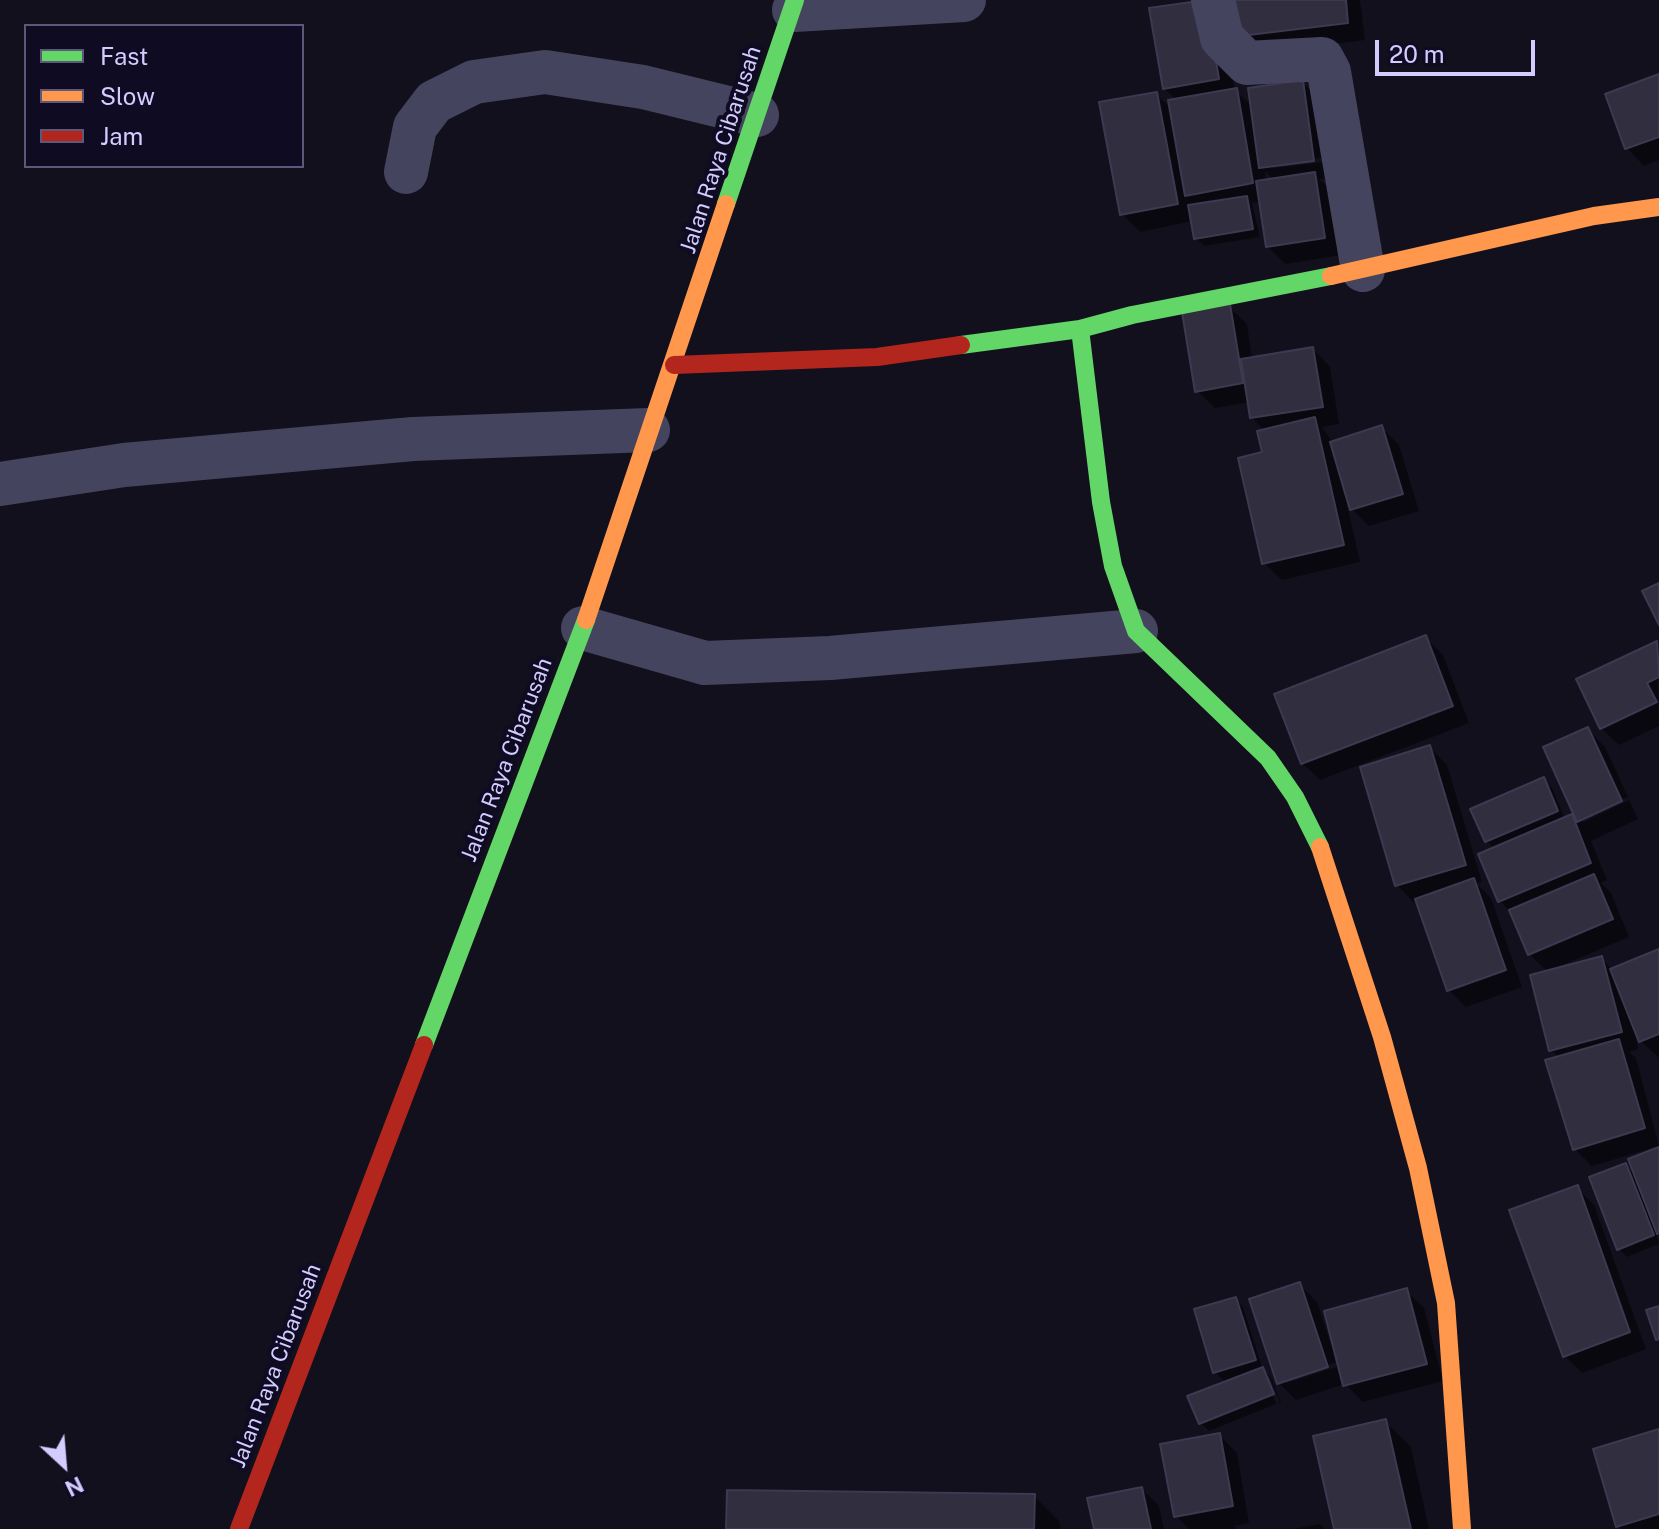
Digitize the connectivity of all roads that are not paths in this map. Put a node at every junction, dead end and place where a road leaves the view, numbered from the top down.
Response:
1 (964, 0) edge
2 (1213, 0) edge
3 (794, 5) edge
4 (757, 115) junction
5 (406, 172) dead end
6 (1659, 207) edge
7 (1363, 270) junction
8 (1080, 329) junction
9 (674, 365) junction
10 (648, 430) junction
11 (0, 484) edge
12 (583, 628) junction
13 (1136, 631) junction
14 (239, 1529) edge
15 (1462, 1529) edge

1 - 3 street
2 - 7 street
3 - 4 street, Jalan Raya Cibarusah
4 - 5 street
4 - 9 street, Jalan Raya Cibarusah
6 - 7 street
7 - 8 street
8 - 9 street
8 - 13 street
9 - 10 street, Jalan Raya Cibarusah
10 - 11 street
10 - 12 street, Jalan Raya Cibarusah
12 - 13 street
12 - 14 street, Jalan Raya Cibarusah
13 - 15 street

